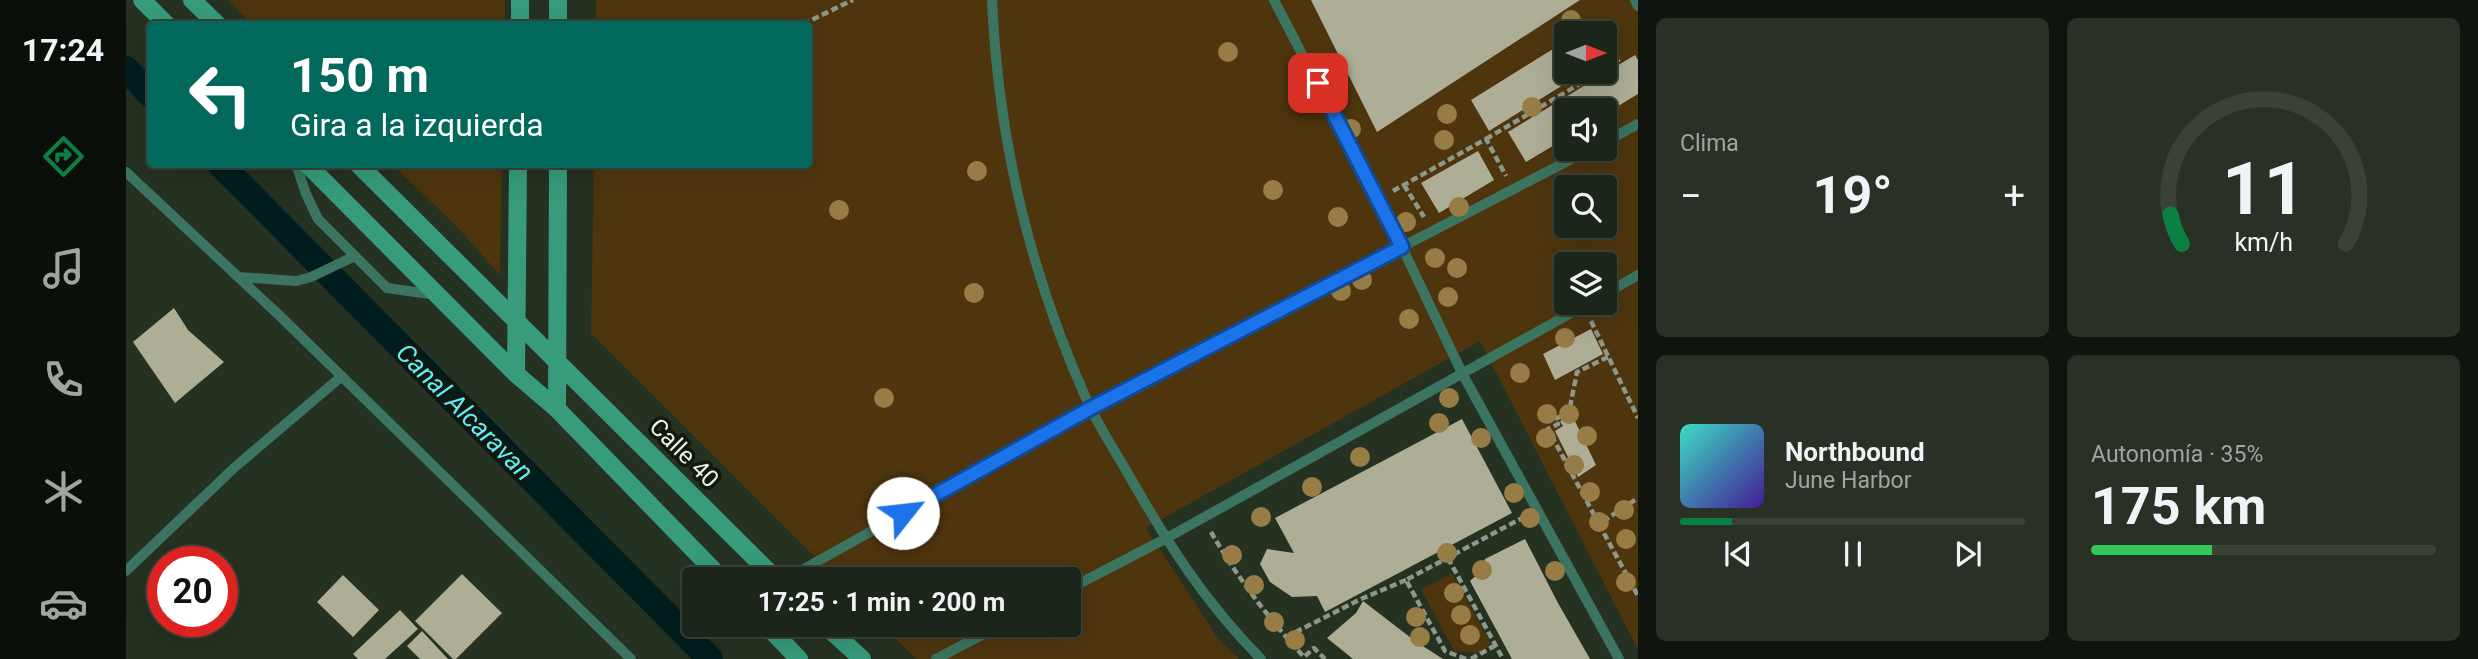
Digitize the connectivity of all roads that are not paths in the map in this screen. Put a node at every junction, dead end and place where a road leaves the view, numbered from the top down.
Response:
1 (142, 0) edge
2 (192, 0) edge
3 (520, 0) edge
4 (558, 0) edge
5 (992, 0) edge
6 (1275, 0) edge
7 (1635, 0) edge
8 (1638, 6) edge
9 (163, 21) edge
10 (214, 21) edge
11 (520, 21) edge
12 (558, 21) edge
13 (1638, 124) edge
14 (1617, 135) edge
15 (1568, 161) edge
16 (297, 168) edge
17 (311, 168) edge
18 (362, 168) edge
19 (518, 168) edge
20 (558, 168) edge
21 (126, 172) edge
22 (1402, 247) junction
23 (354, 257) junction
24 (1638, 275) edge
25 (238, 277) junction
26 (1617, 287) edge
27 (438, 295) junction
28 (1566, 315) edge
29 (516, 322) junction
30 (557, 362) junction
31 (1462, 373) junction
32 (516, 374) junction
33 (342, 376) junction
34 (1091, 408) junction
35 (557, 409) junction
36 (1165, 539) junction
37 (710, 567) edge
38 (764, 567) edge
39 (807, 567) edge
40 (126, 570) edge
41 (1081, 583) edge
42 (778, 637) edge
43 (838, 637) edge
44 (978, 637) edge
45 (631, 659) edge
46 (799, 659) edge
47 (862, 659) edge
48 (936, 659) edge
49 (1261, 659) edge
50 (1619, 659) edge

1 - 9 main road
2 - 10 main road
3 - 11 main road
4 - 12 main road
5 - 34 lane
6 - 22 lane
7 - 8 lane
13 - 14 lane
15 - 22 lane
16 - 23 lane
17 - 27 main road
18 - 29 main road, Calle 40
19 - 29 main road
20 - 30 main road
21 - 25 lane
22 - 31 lane
22 - 34 lane
23 - 25 lane
23 - 27 lane
24 - 26 lane
25 - 33 lane
27 - 32 main road
28 - 31 lane
29 - 30 main road, Calle 40
29 - 32 main road
30 - 35 main road
30 - 38 main road, Calle 40
31 - 36 lane
31 - 50 lane
32 - 35 main road
33 - 40 lane
33 - 45 lane
34 - 36 lane
34 - 39 lane
35 - 37 main road
36 - 41 lane
36 - 49 lane
42 - 46 main road
43 - 47 main road
44 - 48 lane

